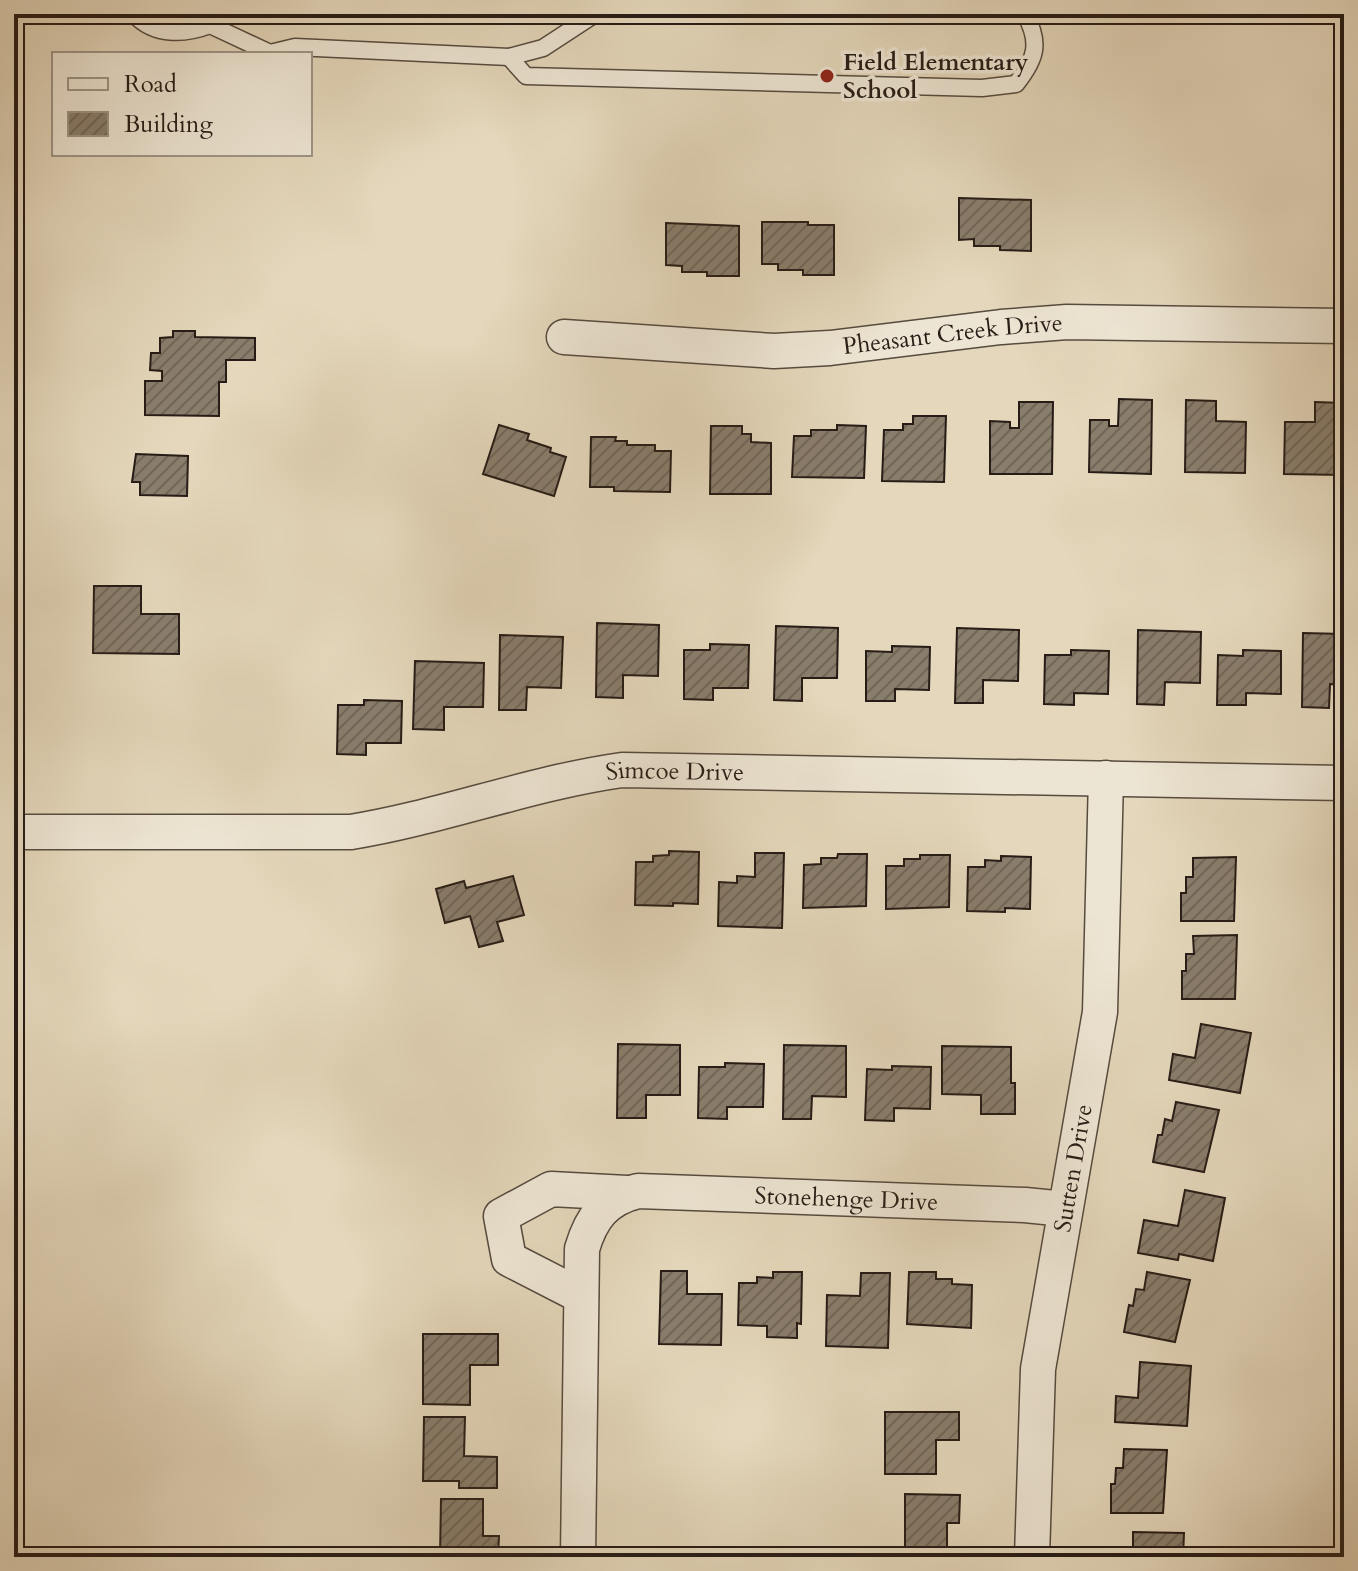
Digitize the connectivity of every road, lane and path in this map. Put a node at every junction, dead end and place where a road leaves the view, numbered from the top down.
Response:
1 (134, 14) edge
2 (595, 14) edge
3 (1025, 14) edge
4 (213, 20) edge
5 (268, 52) edge
6 (274, 52) edge
7 (509, 57) junction
8 (1344, 326) edge
9 (564, 337) dead end
10 (1106, 778) junction
11 (1344, 783) edge
12 (14, 832) edge
13 (627, 1193) junction
14 (1065, 1209) junction
15 (581, 1296) junction
16 (578, 1557) edge
17 (1032, 1557) edge

1 - 4 lane
2 - 7 lane
3 - 7 lane
4 - 5 lane
6 - 7 lane
8 - 9 street, Pheasant Creek Drive
10 - 11 street, Simcoe Drive
10 - 12 street, Simcoe Drive
10 - 14 street, Sutten Drive
13 - 14 street, Stonehenge Drive
13 - 15 street
13 - 15 street, Stonehenge Drive
14 - 17 street, Sutten Drive
15 - 16 street

